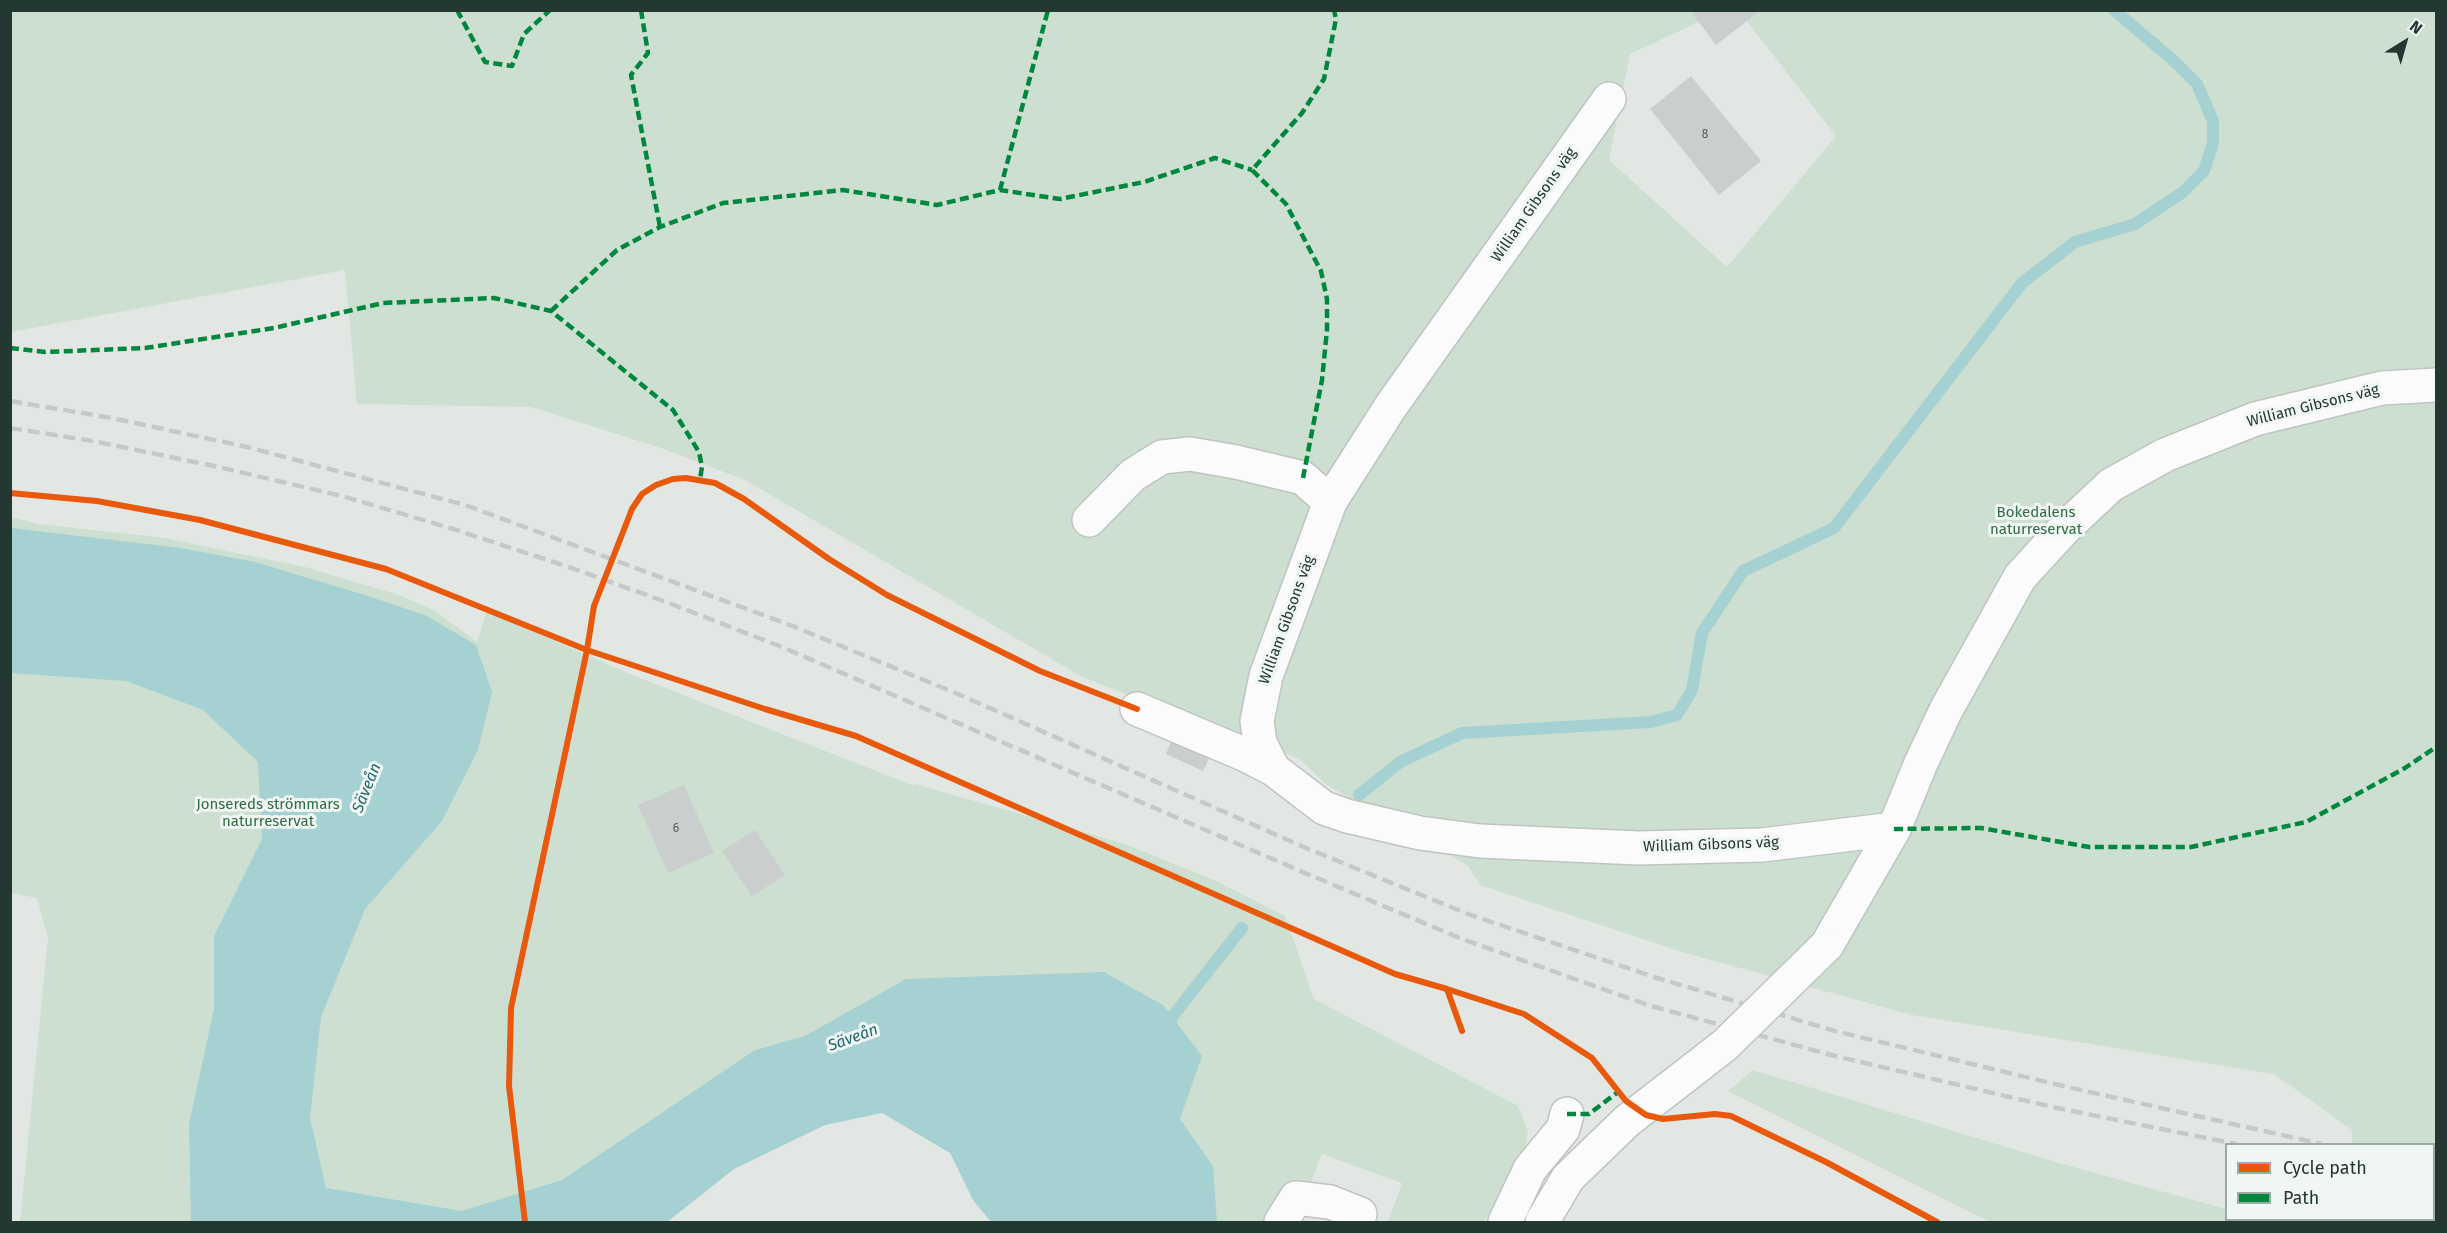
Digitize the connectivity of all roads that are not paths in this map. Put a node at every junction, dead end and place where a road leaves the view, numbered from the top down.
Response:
1 (1609, 99) dead end
2 (2436, 385) edge
3 (1330, 502) junction
4 (1089, 520) dead end
5 (1137, 710) dead end
6 (1273, 769) junction
7 (1894, 829) junction
8 (1567, 1114) dead end
9 (1360, 1214) dead end
10 (1281, 1222) edge
11 (1505, 1222) edge
12 (1542, 1222) edge

1 - 3 street, William Gibsons väg
2 - 7 street, William Gibsons väg
3 - 4 street
3 - 6 street, William Gibsons väg
5 - 6 street
6 - 7 street, William Gibsons väg
7 - 12 street, William Gibsons väg, bridge
8 - 11 street
9 - 10 street

